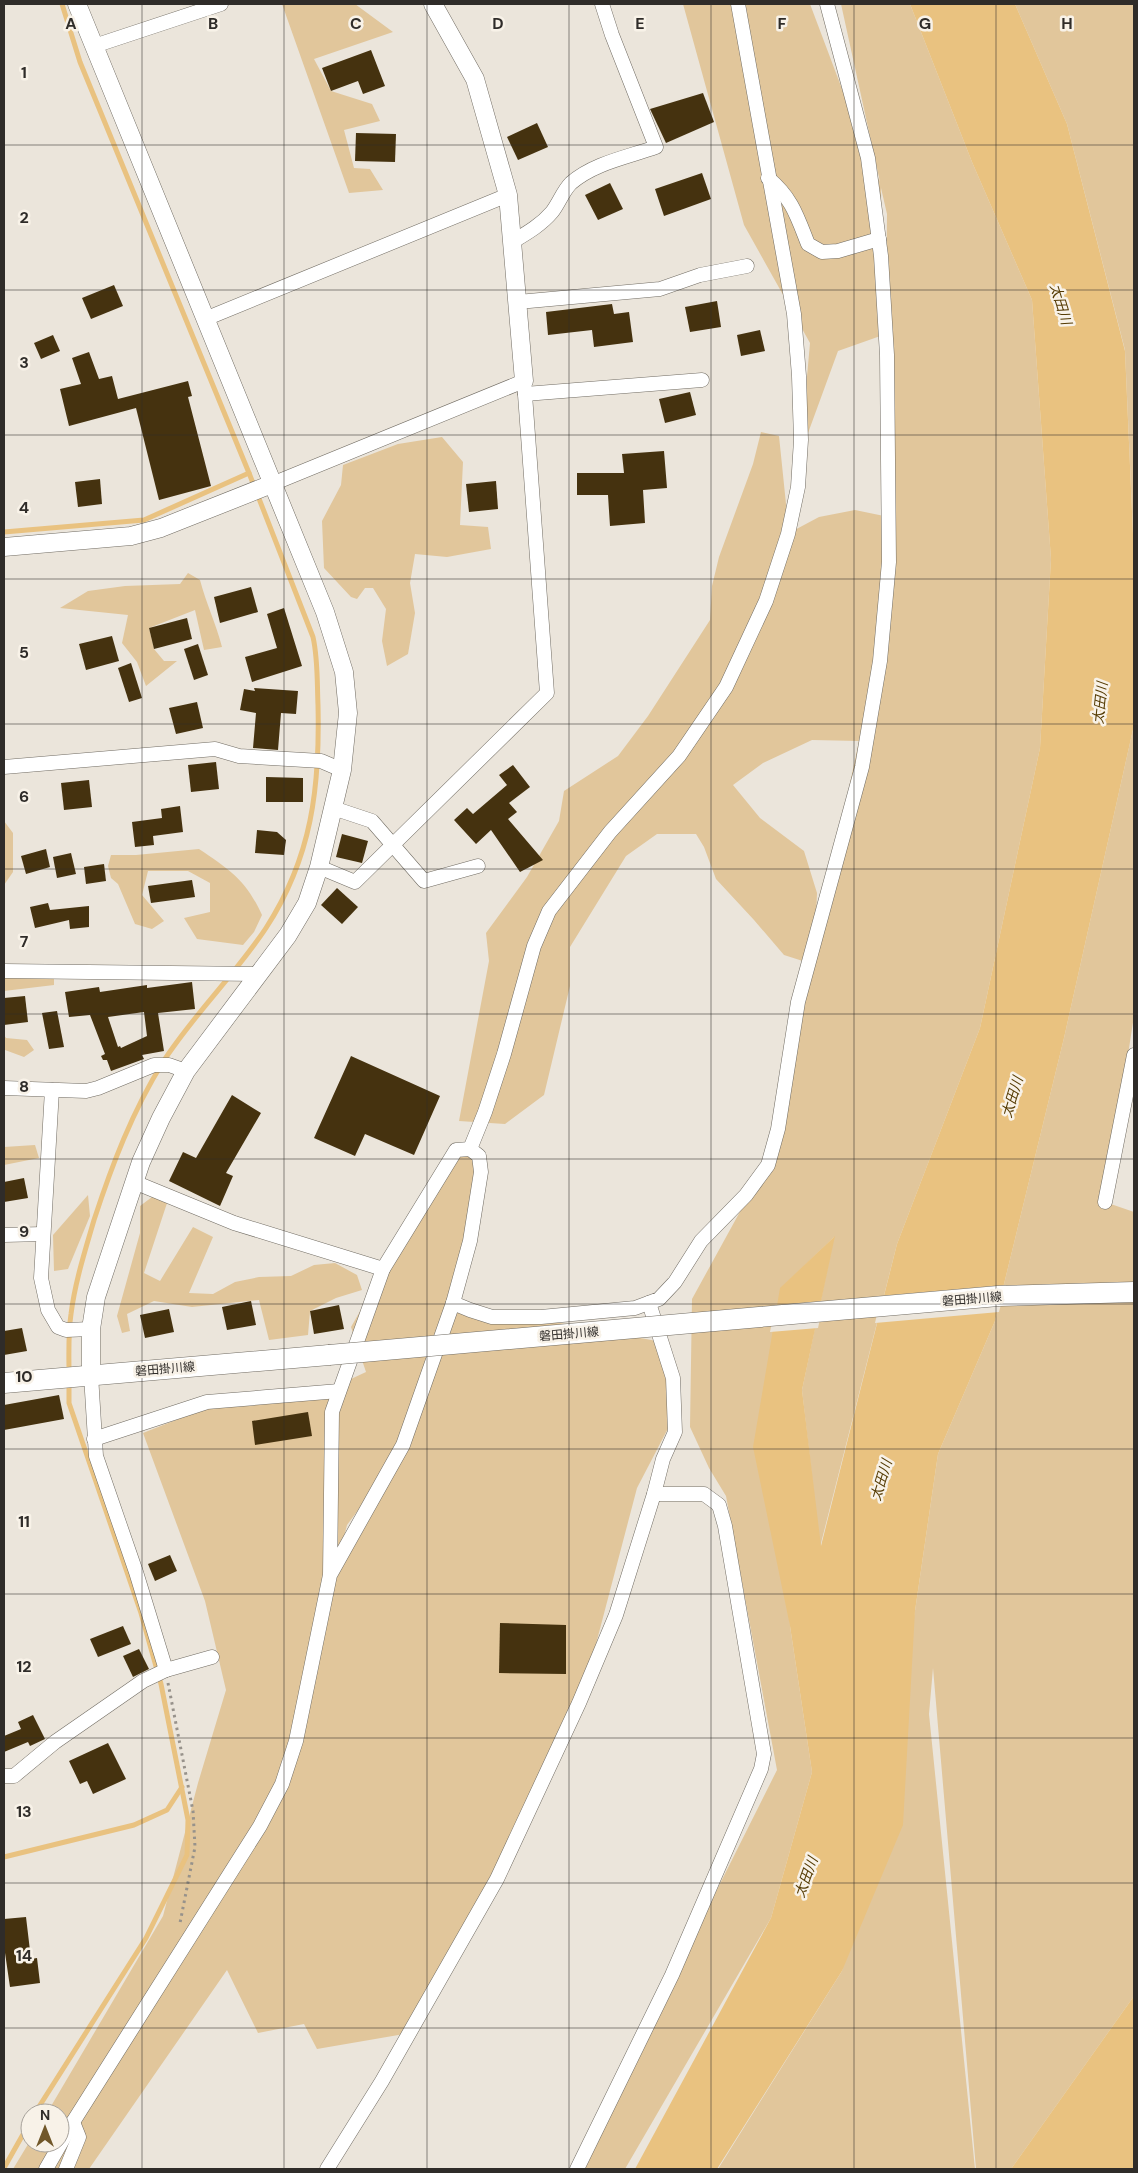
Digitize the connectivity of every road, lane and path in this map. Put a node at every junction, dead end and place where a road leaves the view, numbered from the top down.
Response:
1 (77, 4) edge
2 (221, 4) edge
3 (434, 4) edge
4 (602, 4) edge
5 (738, 4) edge
6 (827, 4) edge
7 (94, 46) junction
8 (768, 178) junction
9 (508, 195) junction
10 (879, 239) junction
11 (512, 242) junction
12 (747, 266) dead end
13 (518, 302) junction
14 (205, 319) junction
15 (702, 380) dead end
16 (525, 387) junction
17 (272, 484) junction
18 (4, 547) edge
19 (4, 767) edge
20 (342, 770) junction
21 (333, 808) junction
22 (392, 846) junction
23 (478, 866) dead end
24 (319, 867) junction
25 (4, 971) edge
26 (259, 974) junction
27 (1134, 1055) edge
28 (186, 1071) junction
29 (4, 1088) edge
30 (52, 1090) junction
31 (470, 1149) junction
32 (134, 1182) junction
33 (1105, 1202) dead end
34 (43, 1234) junction
35 (4, 1235) edge
36 (382, 1269) junction
37 (1134, 1292) edge
38 (453, 1303) junction
39 (649, 1303) junction
40 (91, 1329) junction
41 (91, 1375) junction
42 (4, 1383) edge
43 (339, 1391) junction
44 (94, 1439) junction
45 (654, 1494) junction
46 (330, 1576) junction
47 (212, 1657) dead end
48 (166, 1670) junction
49 (4, 1776) edge
50 (180, 1924) dead end
51 (73, 2122) junction
52 (46, 2169) edge
53 (66, 2169) edge
54 (327, 2169) edge
55 (577, 2169) edge

1 - 7 street
2 - 7 street
3 - 9 street
4 - 11 street
5 - 8 street
6 - 10 street
7 - 14 street
8 - 10 street
8 - 31 street
9 - 11 street
9 - 14 street
10 - 39 street
11 - 13 street
12 - 13 street
13 - 16 street
14 - 17 street
15 - 16 street
16 - 17 street
16 - 22 street
17 - 18 street
17 - 20 street
19 - 20 street
20 - 21 street
21 - 22 street
21 - 24 street
22 - 23 street
22 - 24 street
24 - 26 street
25 - 26 street
26 - 28 street
27 - 33 street
28 - 30 street
28 - 32 street
29 - 30 street
30 - 34 street
31 - 36 street
31 - 38 street
32 - 36 street
32 - 40 street
34 - 35 street
34 - 40 street
36 - 43 street
37 - 41 main road, 磐田掛川線, bridge
38 - 39 street
38 - 46 street
39 - 45 street
40 - 41 street
41 - 42 main road, 磐田掛川線
41 - 44 street
43 - 44 street
43 - 46 street
44 - 48 street
45 - 54 street
45 - 55 street
46 - 51 street
47 - 48 street
48 - 49 street
48 - 50 path
51 - 52 street
51 - 53 street

